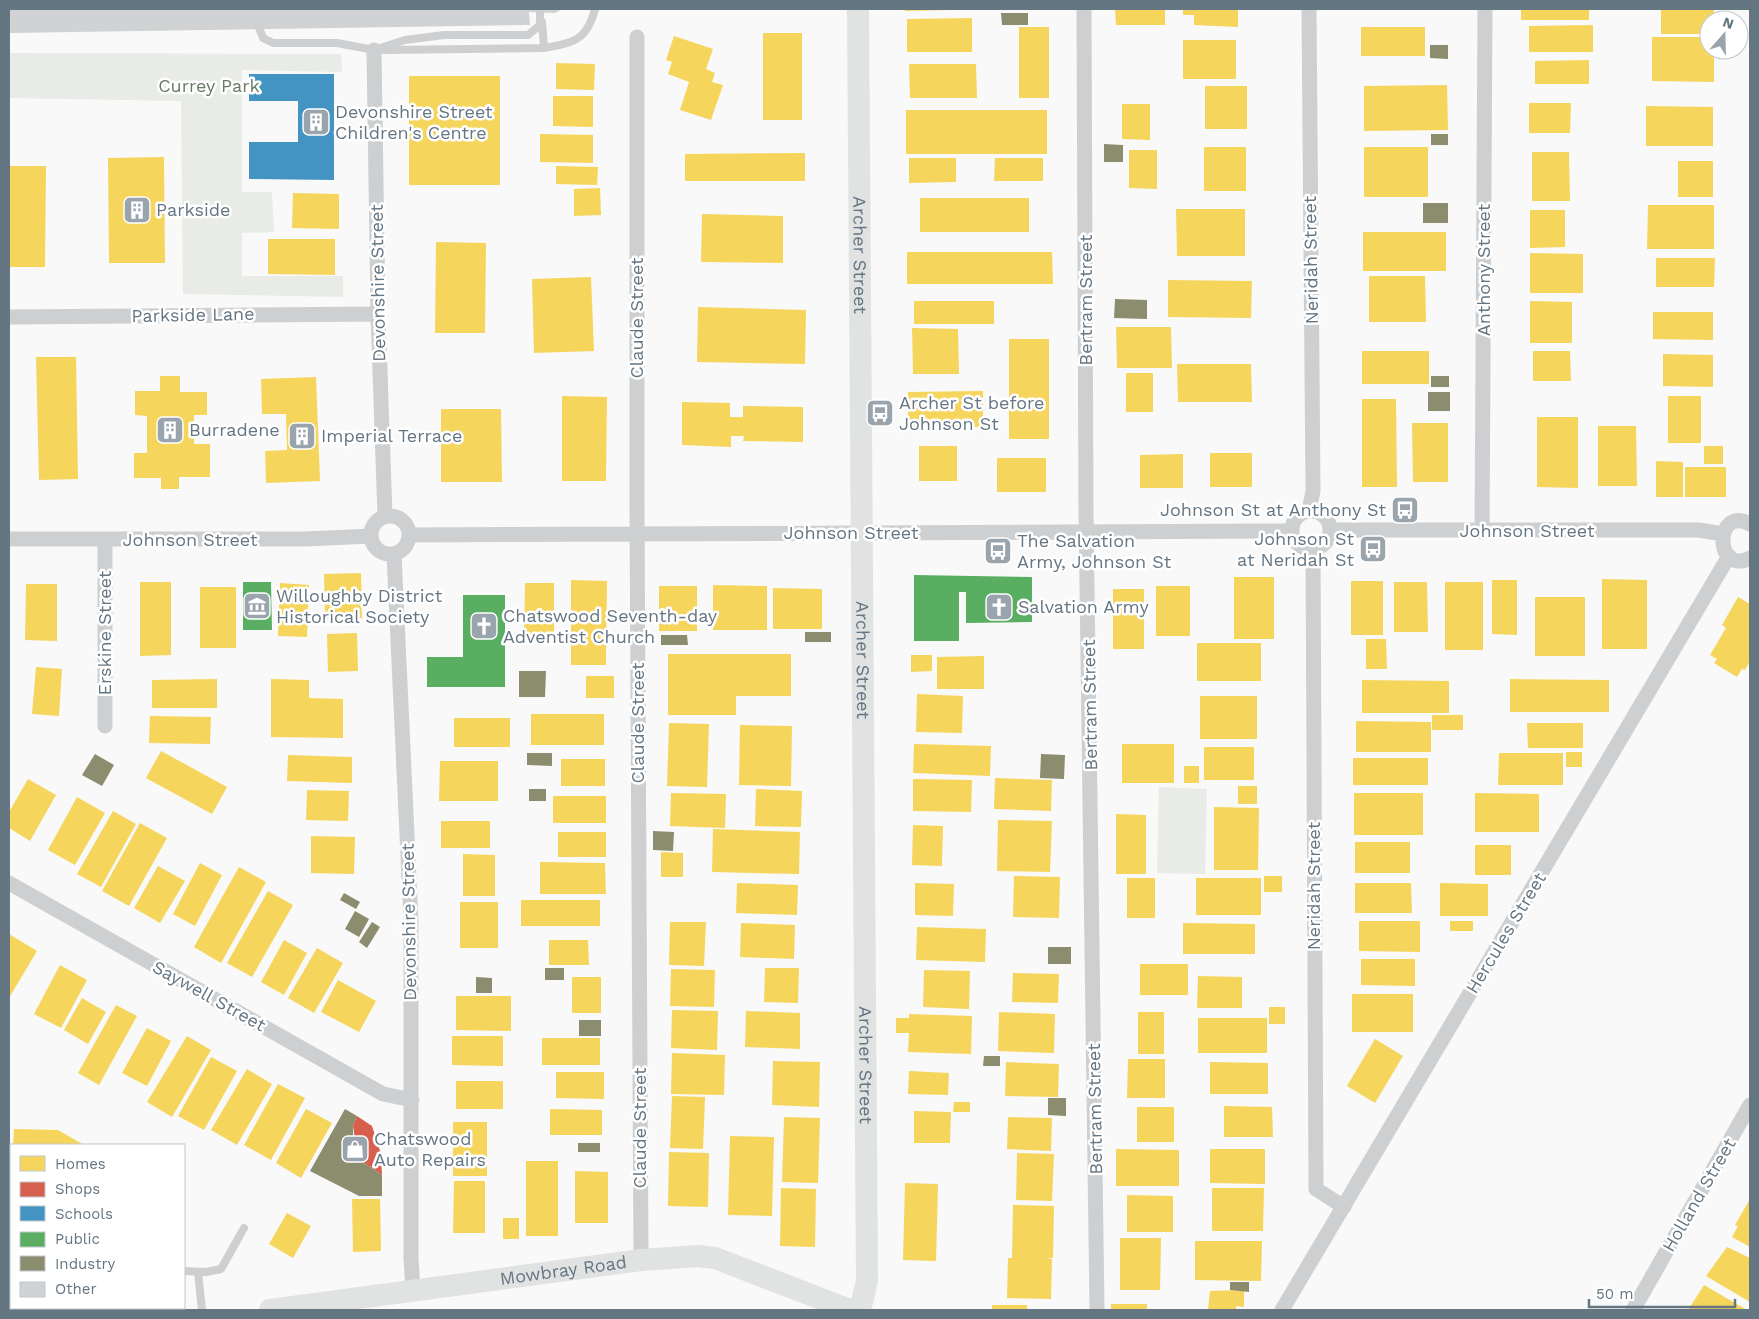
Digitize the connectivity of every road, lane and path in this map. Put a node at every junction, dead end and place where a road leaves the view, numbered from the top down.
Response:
1 (595, 9) edge
2 (858, 9) edge
3 (1084, 9) edge
4 (1309, 9) edge
5 (1485, 9) edge
6 (259, 28) dead end
7 (637, 37) dead end
8 (544, 48) junction
9 (374, 50) junction
10 (378, 314) junction
11 (9, 317) edge
12 (1309, 511) junction
13 (385, 516) junction
14 (1750, 524) edge
15 (1331, 530) junction
16 (1292, 531) junction
17 (863, 532) junction
18 (1088, 532) junction
19 (1482, 532) junction
20 (409, 534) junction
21 (1722, 534) junction
22 (637, 535) junction
23 (370, 536) junction
24 (9, 539) edge
25 (105, 540) junction
26 (1313, 550) junction
27 (394, 554) junction
28 (1729, 556) junction
29 (1750, 558) edge
30 (105, 726) dead end
31 (9, 883) edge
32 (412, 1100) junction
33 (1750, 1106) edge
34 (1344, 1207) junction
35 (244, 1228) dead end
36 (641, 1260) junction
37 (185, 1272) edge
38 (198, 1272) junction
39 (413, 1290) junction
40 (202, 1310) edge
41 (270, 1310) edge
42 (850, 1310) edge
43 (860, 1310) edge
44 (1097, 1310) edge
45 (1282, 1310) edge
46 (1633, 1310) edge

1 - 8 lane
2 - 17 main road, Archer Street
3 - 18 street, Bertram Street
4 - 12 street, Neridah Street
5 - 19 street, Anthony Street
6 - 9 lane
7 - 22 street, Claude Street
8 - 9 lane
8 - 9 lane
9 - 10 street, Devonshire Street
10 - 11 street, Parkside Lane
10 - 13 street, Devonshire Street
12 - 15 street
12 - 16 street
13 - 20 street
13 - 23 street
14 - 21 street
15 - 19 street, Johnson Street
15 - 26 street
16 - 18 street, Johnson Street
16 - 26 street
17 - 18 street, Johnson Street
17 - 22 street, Johnson Street
17 - 43 main road, Archer Street
18 - 44 street, Bertram Street
19 - 21 street, Johnson Street
20 - 22 street, Johnson Street
20 - 27 street
21 - 28 street
22 - 36 street, Claude Street
23 - 25 street, Johnson Street
23 - 27 street
24 - 25 street, Johnson Street
25 - 30 street, Erskine Street
26 - 34 street, Neridah Street
27 - 32 street, Devonshire Street
28 - 29 street
28 - 34 street, Hercules Street
31 - 32 street, Saywell Street
32 - 39 street, Devonshire Street
33 - 46 street, Holland Street
34 - 45 street, Hercules Street
35 - 38 lane
36 - 39 main road, Mowbray Road
36 - 42 main road, Mowbray Road
37 - 38 lane
38 - 40 lane
39 - 41 main road, Mowbray Road

